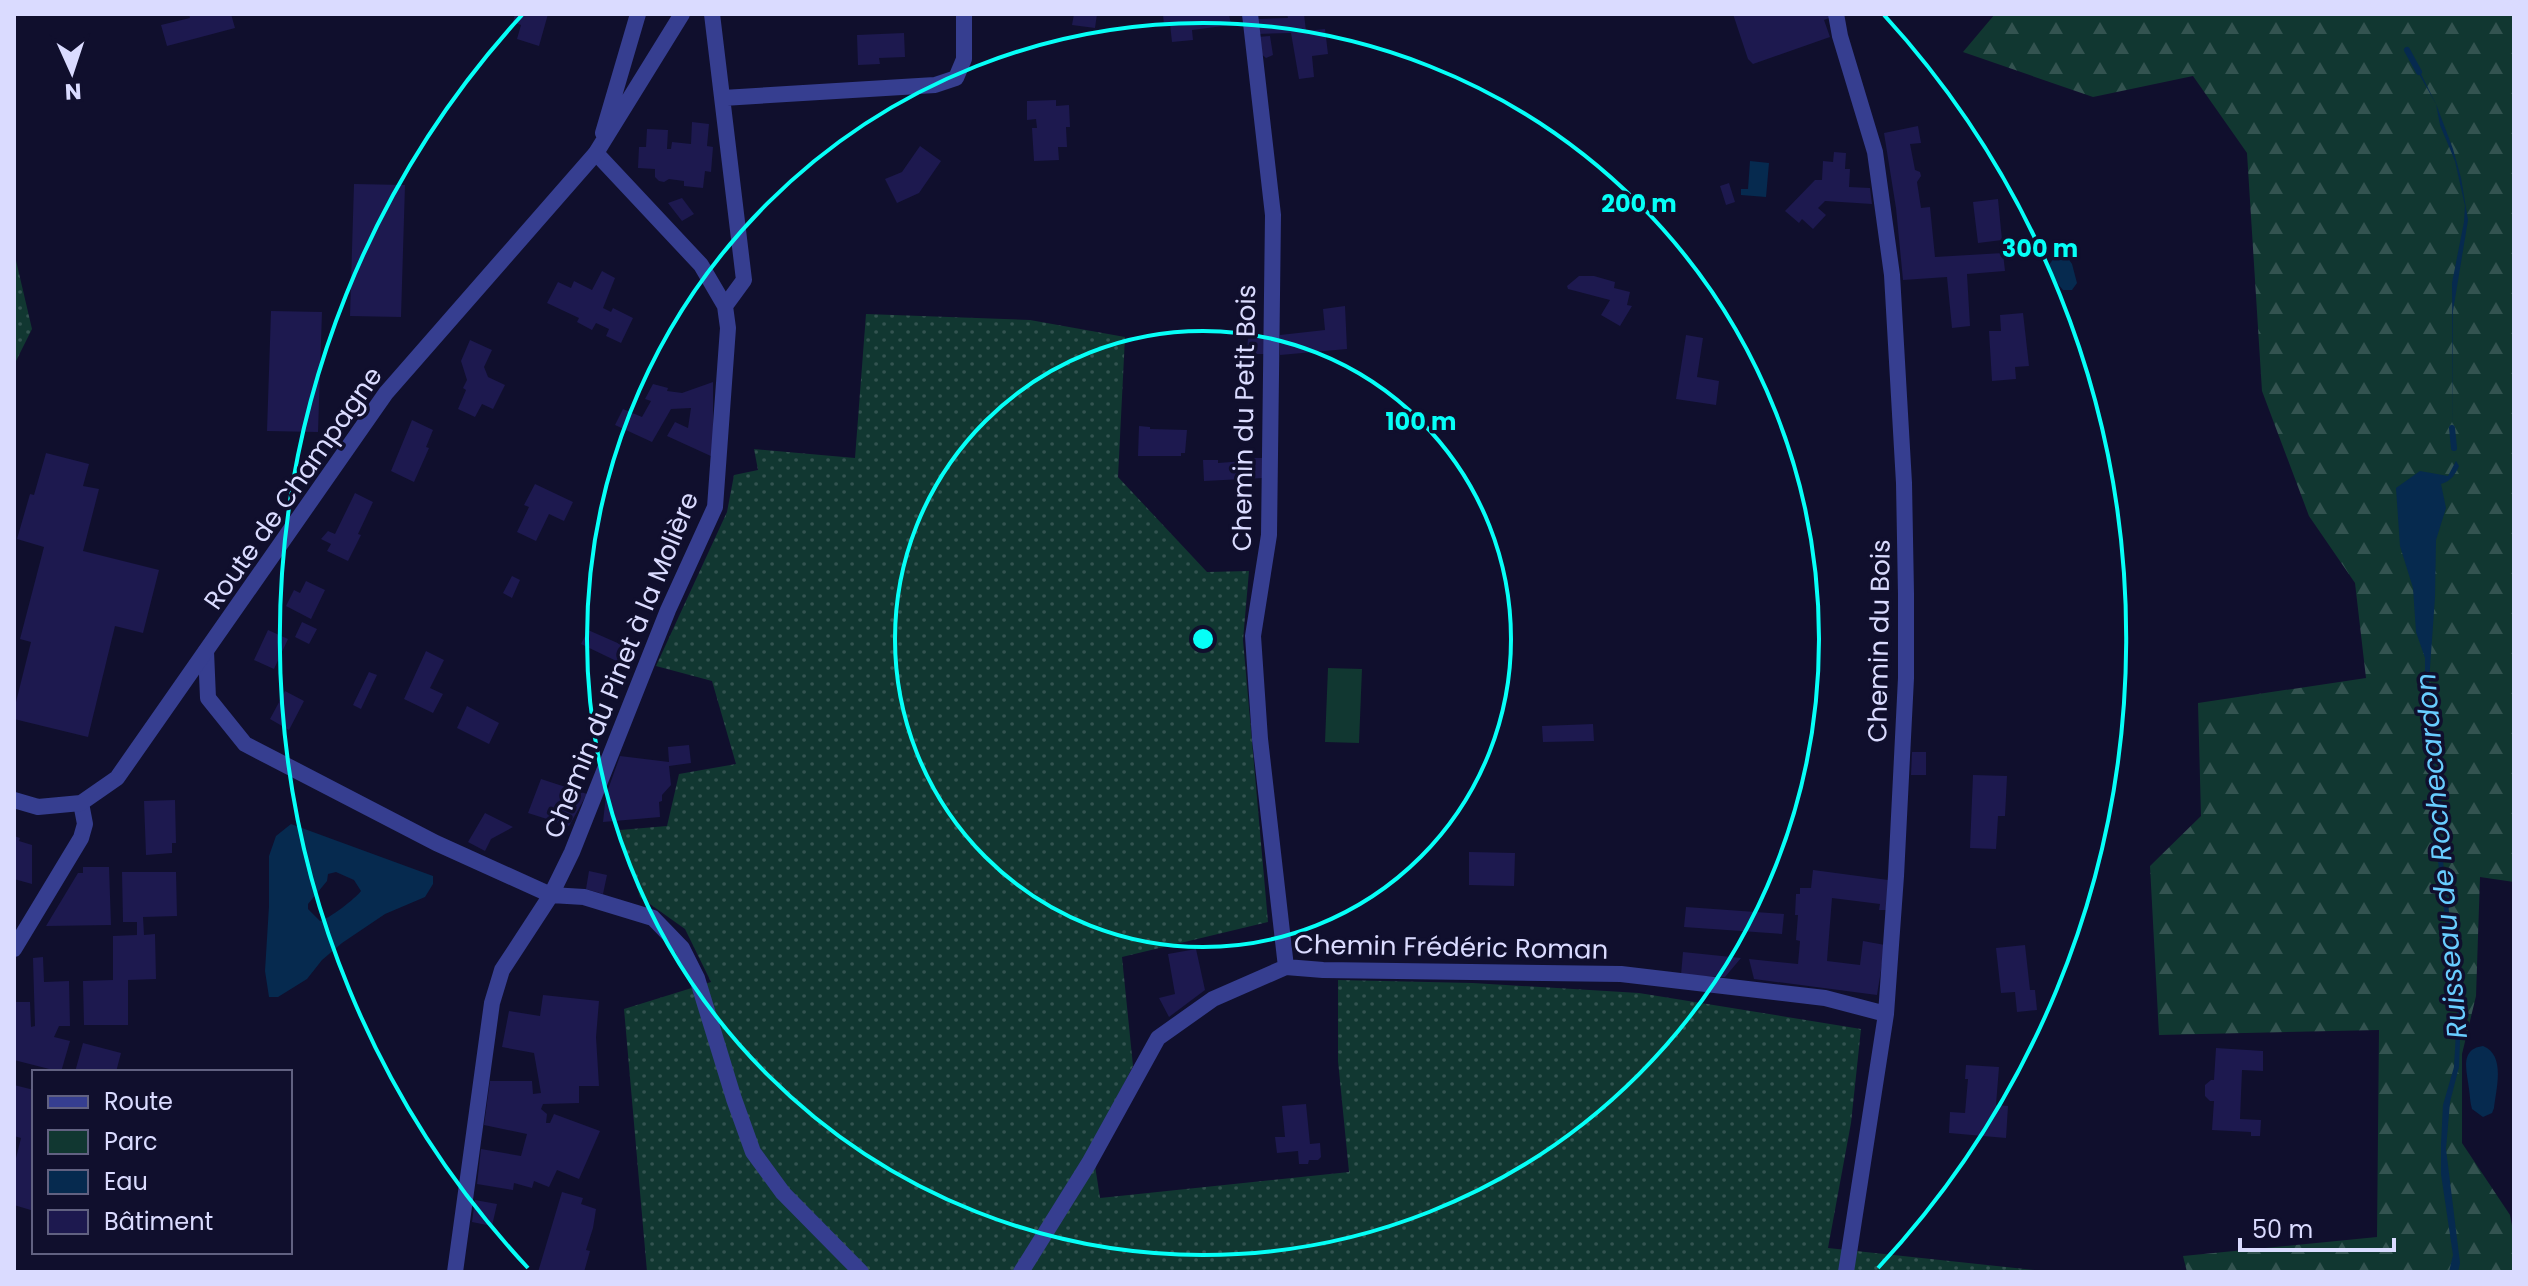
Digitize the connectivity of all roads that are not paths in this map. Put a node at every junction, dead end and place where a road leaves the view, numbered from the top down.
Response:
1 (638, 14) edge
2 (682, 14) edge
3 (712, 14) edge
4 (964, 14) edge
5 (1250, 14) edge
6 (1836, 14) edge
7 (723, 98) junction
8 (596, 153) junction
9 (725, 306) junction
10 (206, 651) junction
11 (14, 800) edge
12 (81, 803) junction
13 (551, 895) junction
14 (14, 949) edge
15 (1286, 967) junction
16 (1886, 1014) junction
17 (455, 1272) edge
18 (861, 1272) edge
19 (1021, 1272) edge
20 (1846, 1272) edge

1 - 8 street, Route de Champagne
2 - 8 street, Route de Champagne
3 - 7 street
4 - 7 street
5 - 15 street, Chemin du Petit Bois
6 - 16 street, Chemin du Bois
7 - 9 street
8 - 9 street
8 - 10 street, Route de Champagne
9 - 13 street, Chemin du Pinet à la Molière
10 - 12 street, Route de Champagne
10 - 13 street
11 - 12 street, Route de Champagne
12 - 14 street
13 - 17 street, Chemin du Pinet à la Molière
13 - 18 street
15 - 16 street, Chemin Frédéric Roman
15 - 19 street, Chemin Frédéric Roman
16 - 20 street, Chemin du Bois

